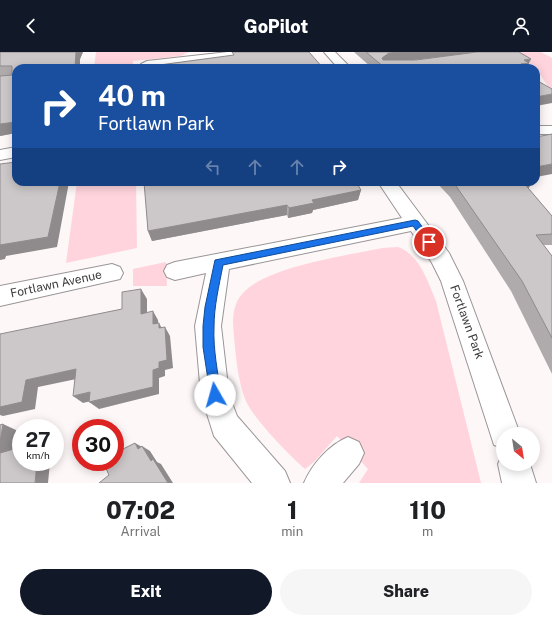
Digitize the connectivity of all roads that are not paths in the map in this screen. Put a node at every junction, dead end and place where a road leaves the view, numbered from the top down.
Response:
1 (259, 52) edge
2 (329, 52) edge
3 (204, 55) edge
4 (147, 64) dead end
5 (341, 64) edge
6 (540, 130) edge
7 (552, 130) edge
8 (12, 152) edge
9 (0, 154) edge
10 (390, 186) edge
11 (415, 223) junction
12 (219, 263) junction
13 (175, 272) dead end
14 (112, 273) dead end
15 (0, 296) edge
16 (503, 427) edge
17 (348, 453) dead end
18 (516, 471) edge
19 (273, 483) edge
20 (321, 483) edge
21 (519, 483) edge

1 - 3 street
2 - 5 street
3 - 4 street
6 - 7 street
8 - 9 street
10 - 11 street, Fortlawn Park
11 - 12 street
11 - 16 street, Fortlawn Park
12 - 13 street
12 - 19 street
14 - 15 street, Fortlawn Avenue
17 - 20 street
18 - 21 street

